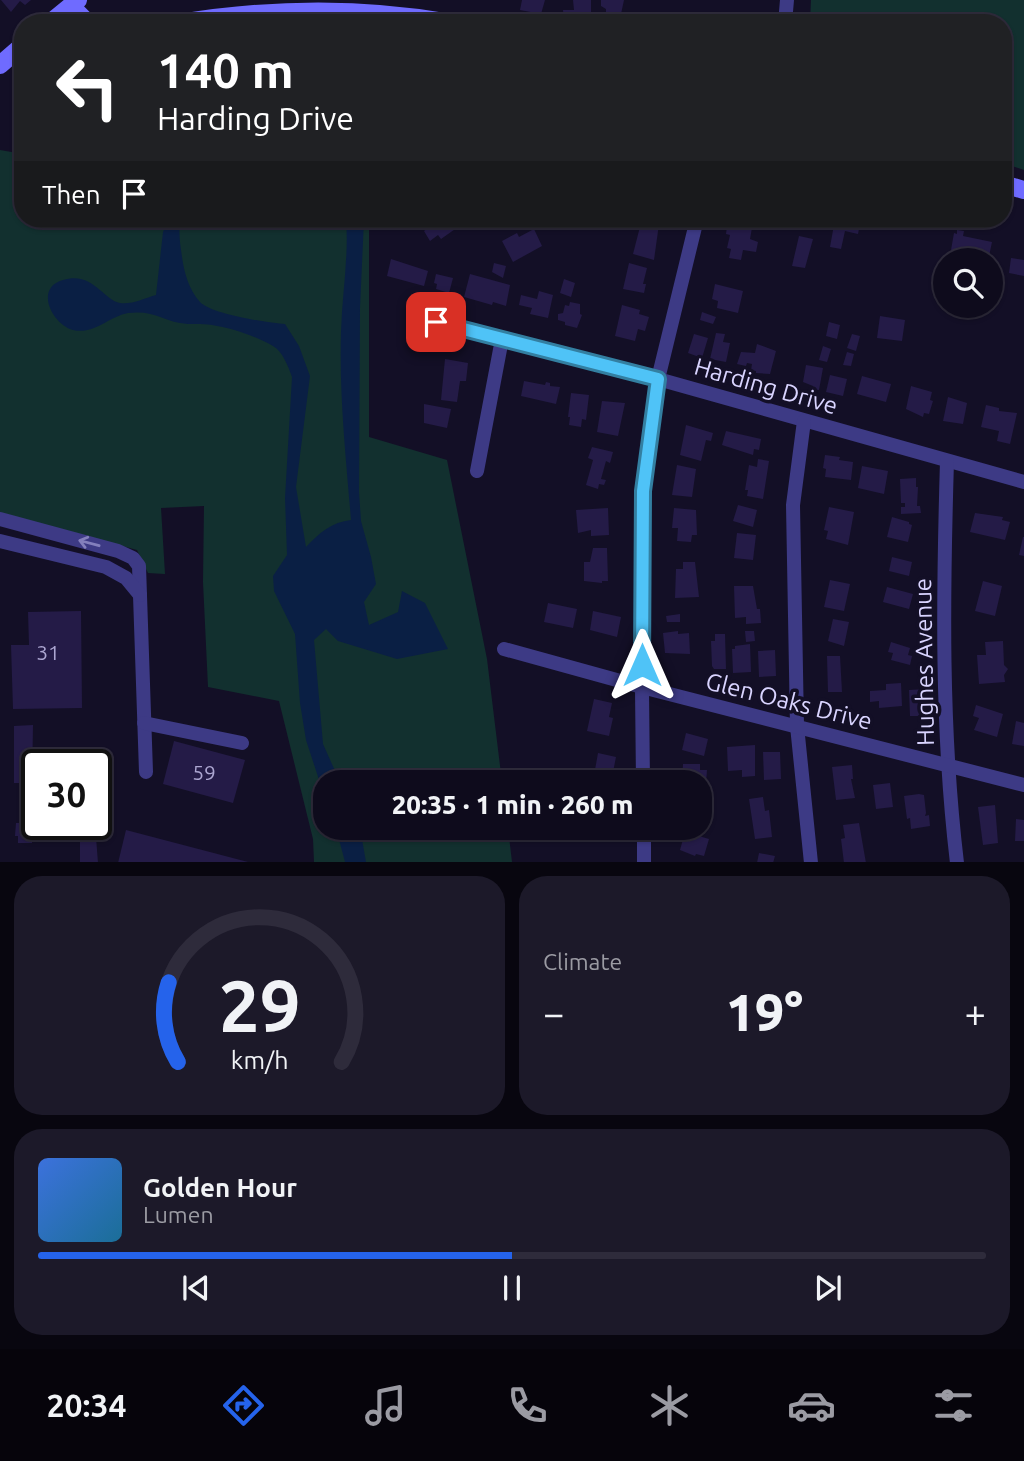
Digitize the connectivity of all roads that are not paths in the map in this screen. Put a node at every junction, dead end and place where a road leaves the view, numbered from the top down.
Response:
1 (239, 14) edge
2 (388, 14) edge
3 (14, 54) edge
4 (0, 65) edge
5 (695, 228) edge
6 (414, 316) dead end
7 (502, 339) junction
8 (658, 379) junction
9 (804, 421) junction
10 (947, 461) junction
11 (477, 471) dead end
12 (1024, 482) edge
13 (0, 519) edge
14 (0, 541) edge
15 (140, 595) junction
16 (504, 649) dead end
17 (642, 687) junction
18 (144, 723) junction
19 (797, 726) junction
20 (242, 743) dead end
21 (949, 765) junction
22 (643, 770) edge
23 (146, 772) dead end
24 (1024, 785) edge
25 (644, 840) edge
26 (645, 862) edge
27 (811, 862) edge
28 (957, 862) edge

1 - 2 street
3 - 4 street
5 - 8 street
6 - 7 street, Harding Drive
7 - 8 street, Harding Drive
7 - 11 street
8 - 9 street, Harding Drive
8 - 17 street
9 - 10 street, Harding Drive
9 - 19 street
10 - 12 street, Harding Drive
10 - 21 street, Hughes Avenue
15 -> 13 street
14 - 15 street
15 - 18 street
16 - 17 street, Glen Oaks Drive
17 - 19 street, Glen Oaks Drive
17 - 22 street
18 - 20 street
18 - 23 street
19 - 21 street, Glen Oaks Drive
19 - 27 street
21 - 24 street, Glen Oaks Drive
21 - 28 street, Hughes Avenue
25 - 26 street

